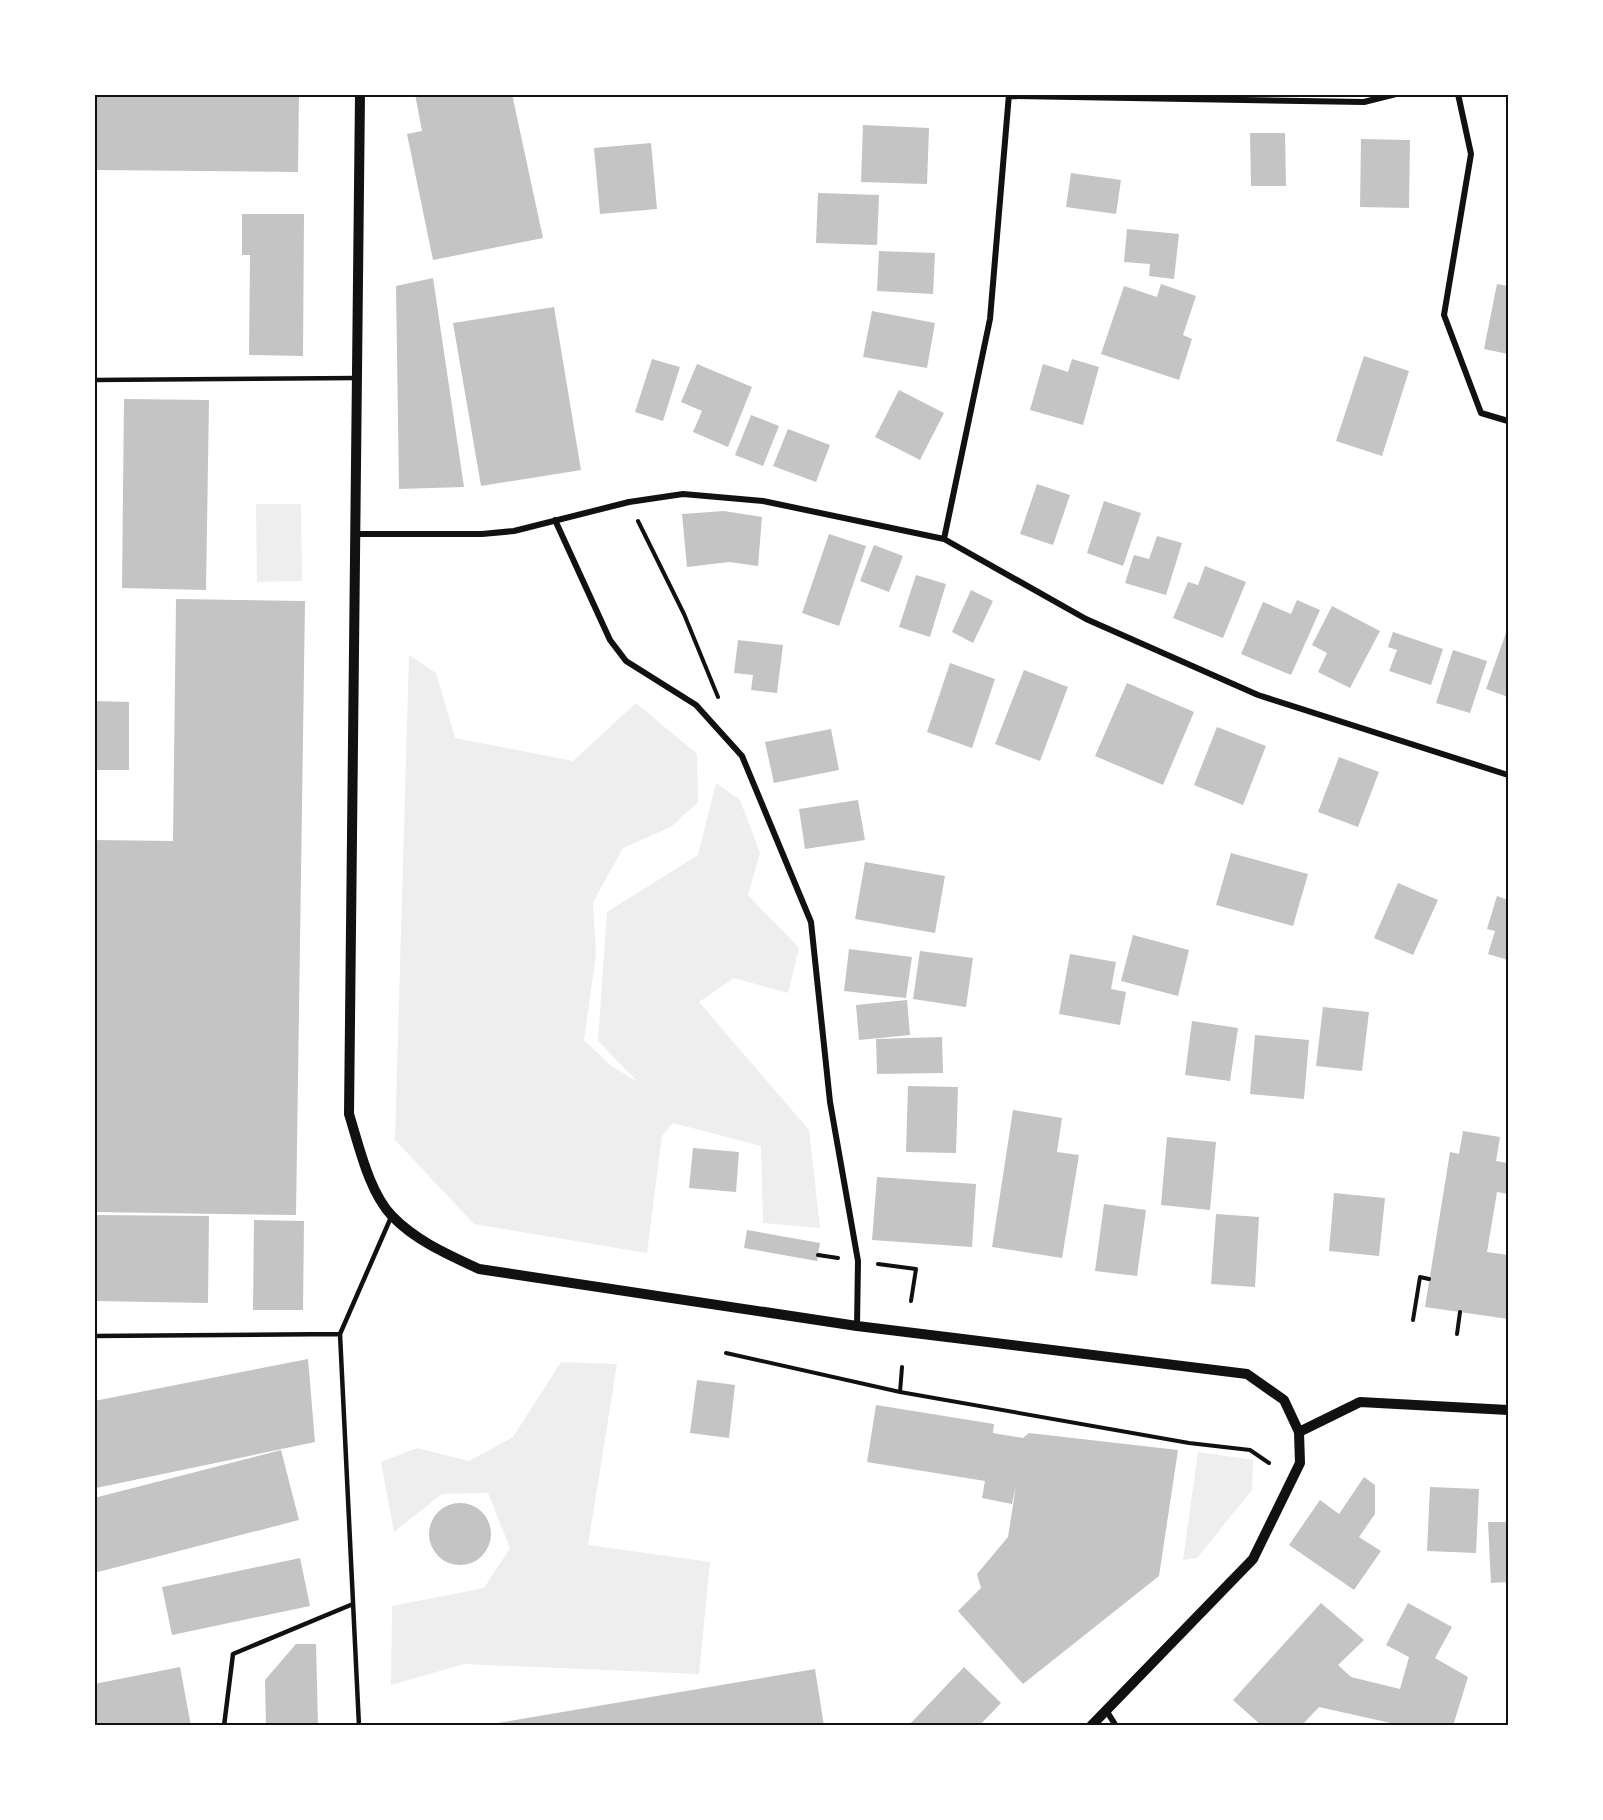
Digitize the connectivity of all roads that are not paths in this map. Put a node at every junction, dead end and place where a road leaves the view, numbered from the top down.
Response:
1 (360, 94) edge
2 (1396, 94) edge
3 (1458, 94) edge
4 (1009, 95) edge
5 (357, 378) junction
6 (94, 380) edge
7 (1509, 421) edge
8 (555, 520) junction
9 (355, 534) junction
10 (944, 539) junction
11 (1509, 775) edge
12 (392, 1215) junction
13 (857, 1326) junction
14 (340, 1335) junction
15 (94, 1336) edge
16 (1509, 1410) edge
17 (1299, 1432) junction
18 (353, 1604) junction
19 (1106, 1710) junction
20 (224, 1725) edge
21 (359, 1725) edge
22 (1091, 1725) edge
23 (1116, 1725) edge

1 - 5 street
2 - 4 street
3 - 7 street
4 - 10 street
5 - 6 lane
5 - 9 street
8 - 9 street
8 - 10 street
8 - 13 street
9 - 12 street
10 - 11 street
12 - 13 street
12 - 14 lane
13 - 17 street
14 - 15 lane
14 - 18 lane
16 - 17 street
17 - 19 street
18 - 20 lane
18 - 21 lane
19 - 22 street
19 - 23 street

